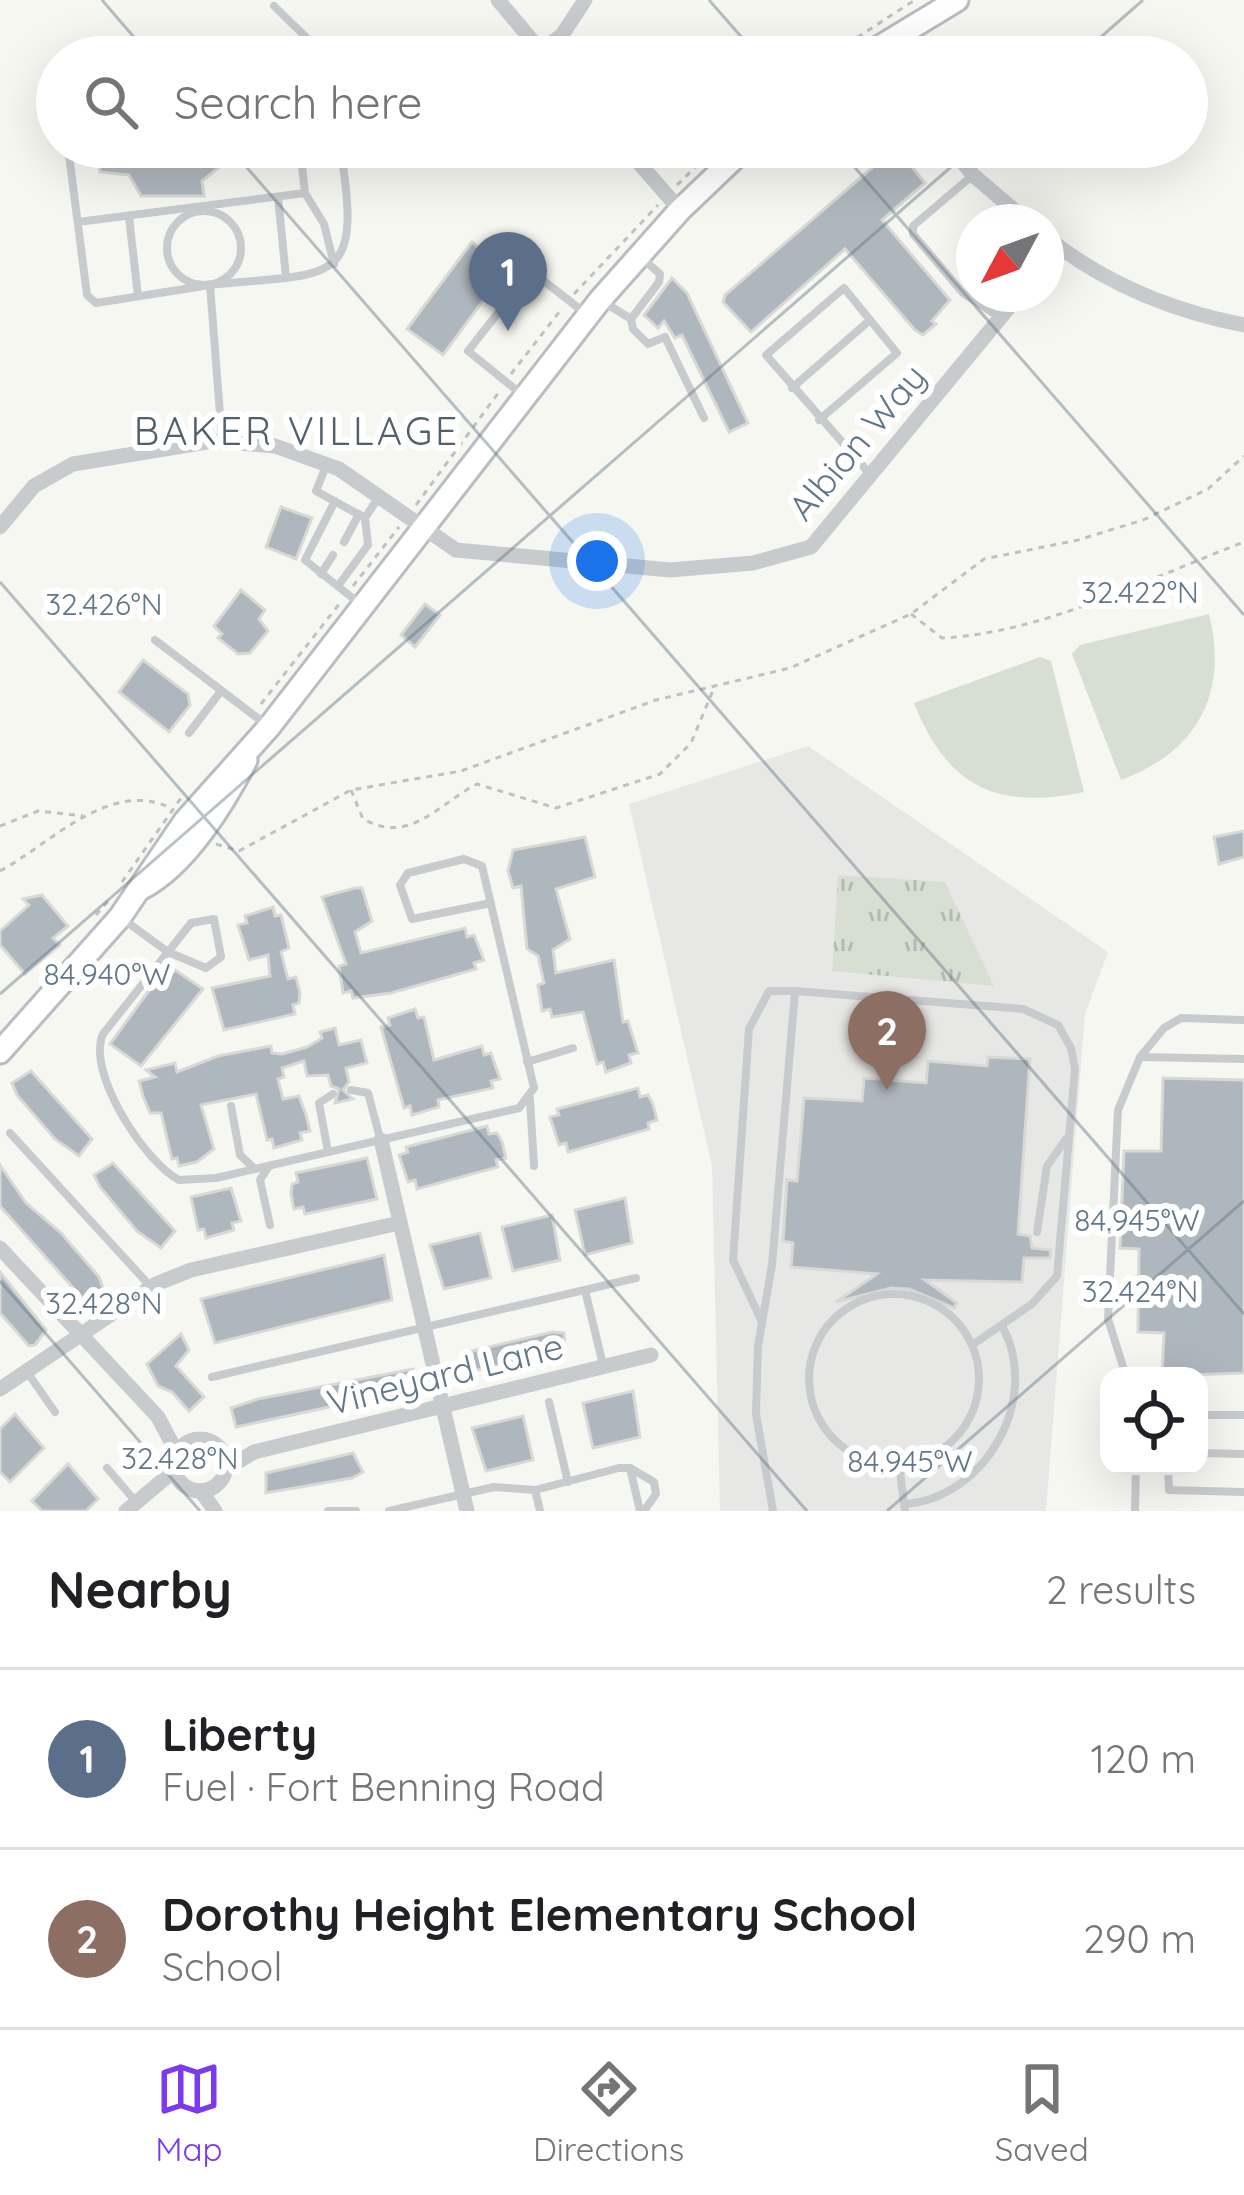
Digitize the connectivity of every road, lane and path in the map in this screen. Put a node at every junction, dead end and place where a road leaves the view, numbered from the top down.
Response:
1 (498, 0) edge
2 (585, 0) edge
3 (915, 0) edge
4 (957, 0) edge
5 (274, 6) dead end
6 (305, 36) edge
7 (528, 36) edge
8 (561, 36) edge
9 (859, 36) edge
10 (902, 36) edge
11 (71, 168) edge
12 (302, 168) edge
13 (343, 168) edge
14 (644, 168) edge
15 (700, 168) edge
16 (719, 168) edge
17 (968, 168) edge
18 (973, 175) junction
19 (305, 193) junction
20 (278, 197) junction
21 (674, 202) junction
22 (1007, 204) edge
23 (206, 208) junction
24 (129, 217) junction
25 (78, 222) junction
26 (1064, 249) edge
27 (638, 254) junction
28 (334, 264) junction
29 (286, 277) junction
30 (210, 285) junction
31 (137, 296) junction
32 (568, 300) junction
33 (594, 308) junction
34 (1005, 312) edge
35 (1000, 318) junction
36 (631, 319) junction
37 (870, 320) junction
38 (1244, 326) edge
39 (506, 381) junction
40 (793, 388) junction
41 (526, 398) junction
42 (704, 418) dead end
43 (819, 420) junction
44 (222, 442) junction
45 (1244, 456) edge
46 (326, 464) junction
47 (871, 475) junction
48 (380, 495) junction
49 (335, 501) junction
50 (362, 516) junction
51 (416, 522) junction
52 (0, 527) edge
53 (344, 542) dead end
54 (1244, 542) edge
55 (334, 556) dead end
56 (321, 574) junction
57 (338, 586) junction
58 (354, 599) junction
59 (910, 614) junction
60 (154, 640) dead end
61 (714, 687) junction
62 (221, 691) junction
63 (261, 721) junction
64 (189, 733) dead end
65 (351, 790) junction
66 (192, 791) dead end
67 (85, 817) junction
68 (184, 820) junction
69 (0, 826) edge
70 (0, 871) edge
71 (491, 903) junction
72 (120, 917) junction
73 (90, 923) dead end
74 (168, 952) junction
75 (795, 992) junction
76 (1244, 1020) edge
77 (573, 1048) dead end
78 (0, 1052) edge
79 (1140, 1058) junction
80 (1244, 1059) edge
81 (527, 1062) junction
82 (351, 1090) dead end
83 (333, 1094) dead end
84 (530, 1099) junction
85 (231, 1106) dead end
86 (10, 1132) dead end
87 (1067, 1137) junction
88 (381, 1140) junction
89 (328, 1152) junction
90 (269, 1166) junction
91 (534, 1166) dead end
92 (255, 1169) junction
93 (399, 1223) junction
94 (270, 1225) dead end
95 (1037, 1232) dead end
96 (0, 1234) edge
97 (0, 1248) edge
98 (16, 1261) junction
99 (636, 1278) dead end
100 (151, 1287) junction
101 (585, 1290) junction
102 (762, 1322) junction
103 (1002, 1326) junction
104 (424, 1327) junction
105 (85, 1335) junction
106 (972, 1346) junction
107 (651, 1355) dead end
108 (603, 1367) junction
109 (1123, 1367) edge
110 (27, 1372) junction
111 (212, 1377) dead end
112 (0, 1389) edge
113 (549, 1402) dead end
114 (442, 1405) junction
115 (55, 1412) dead end
116 (1208, 1415) edge
117 (1244, 1415) edge
118 (158, 1417) junction
119 (198, 1439) junction
120 (220, 1448) junction
121 (254, 1452) junction
122 (1208, 1453) edge
123 (1244, 1454) edge
124 (899, 1464) junction
125 (107, 1468) dead end
126 (630, 1468) junction
127 (226, 1469) junction
128 (178, 1470) junction
129 (1136, 1475) edge
130 (1168, 1475) edge
131 (568, 1482) junction
132 (209, 1488) junction
133 (535, 1490) junction
134 (1244, 1492) edge
135 (136, 1503) edge
136 (465, 1503) edge
137 (905, 1508) edge
138 (215, 1511) edge
139 (328, 1511) edge
140 (356, 1511) edge
141 (389, 1511) edge
142 (540, 1511) edge
143 (642, 1511) edge
144 (773, 1511) edge
145 (1135, 1511) edge

1 - 7 street
2 - 8 street
3 - 9 path
4 - 10 street
5 - 6 lane
11 - 25 lane
12 - 19 lane
13 - 28 lane
14 - 21 street
15 - 21 path
16 - 21 street
17 - 18 street
18 - 22 street
18 - 35 lane
19 - 20 lane
19 - 28 lane
20 - 23 lane
20 - 29 lane
21 - 27 street
21 - 32 path
23 - 24 lane
23 - 30 lane
23 - 30 lane
24 - 25 lane
24 - 31 lane
25 - 31 lane
26 - 38 street
27 - 33 street
27 - 36 lane
28 - 29 lane
29 - 30 lane
30 - 31 lane
30 - 44 lane
32 - 33 lane
32 - 39 path
32 - 39 lane
33 - 36 lane
33 - 41 street
34 - 35 street, Albion Way
35 - 47 street, Albion Way
36 - 42 lane
37 - 40 lane
37 - 40 lane
37 - 43 lane
39 - 41 lane
39 - 51 path
40 - 43 lane
41 - 51 street
43 - 47 lane
44 - 46 street, Albion Way
44 - 52 street, Albion Way
45 - 59 path
46 - 48 street, Albion Way
46 - 49 lane
47 - 51 street, Albion Way
48 - 50 lane
48 - 51 street, Albion Way
49 - 50 lane
49 - 56 lane
50 - 53 lane
50 - 57 lane
51 - 58 street
51 - 58 path
54 - 59 path
55 - 56 lane
56 - 57 lane
57 - 58 lane
58 - 63 street
58 - 63 path
59 - 61 path
60 - 62 lane
61 - 65 path
61 - 65 path
62 - 63 lane
62 - 64 lane
63 - 68 street
65 - 68 path
66 - 68 path
67 - 68 path
67 - 69 path
67 - 70 path
68 - 72 street
68 - 73 path
71 - 71 lane
71 - 81 lane
72 - 74 lane
72 - 78 street
74 - 74 lane
74 - 92 lane
75 - 87 lane
75 - 102 lane
75 - 102 lane
76 - 79 lane
77 - 81 lane
79 - 80 lane
79 - 109 lane
81 - 84 lane
82 - 88 lane
83 - 89 lane
84 - 88 lane
84 - 91 lane
85 - 92 lane
86 - 100 lane
87 - 95 lane
87 - 103 lane
88 - 89 lane
88 - 93 street
89 - 90 lane
90 - 92 lane
90 - 94 lane
93 - 100 street
93 - 104 street
96 - 98 street
97 - 98 street
98 - 105 street
99 - 101 lane
100 - 105 street
101 - 104 lane
101 - 108 lane
102 - 144 lane
103 - 106 lane
103 - 137 lane
104 - 111 lane
104 - 114 street
105 - 110 street
105 - 118 street
106 - 124 lane
106 - 124 lane
107 - 108 street, Vineyard Lane
108 - 114 street, Vineyard Lane
110 - 112 street
110 - 115 lane
113 - 131 lane
114 - 121 street, Vineyard Lane
114 - 136 street
116 - 117 lane
118 - 119 street, Vineyard Lane
118 - 128 street
119 - 120 street, Vineyard Lane
119 - 128 street
120 - 121 street, Vineyard Lane
120 - 127 street
121 - 127 street, Vineyard Lane
122 - 123 lane
124 - 137 lane
125 - 135 lane
126 - 131 lane
126 - 143 lane
126 - 143 lane
127 - 132 street
128 - 132 street
128 - 135 street
129 - 145 lane
130 - 134 lane
131 - 133 lane
132 - 138 street
133 - 136 lane
133 - 142 lane
136 - 141 lane
139 - 140 lane

